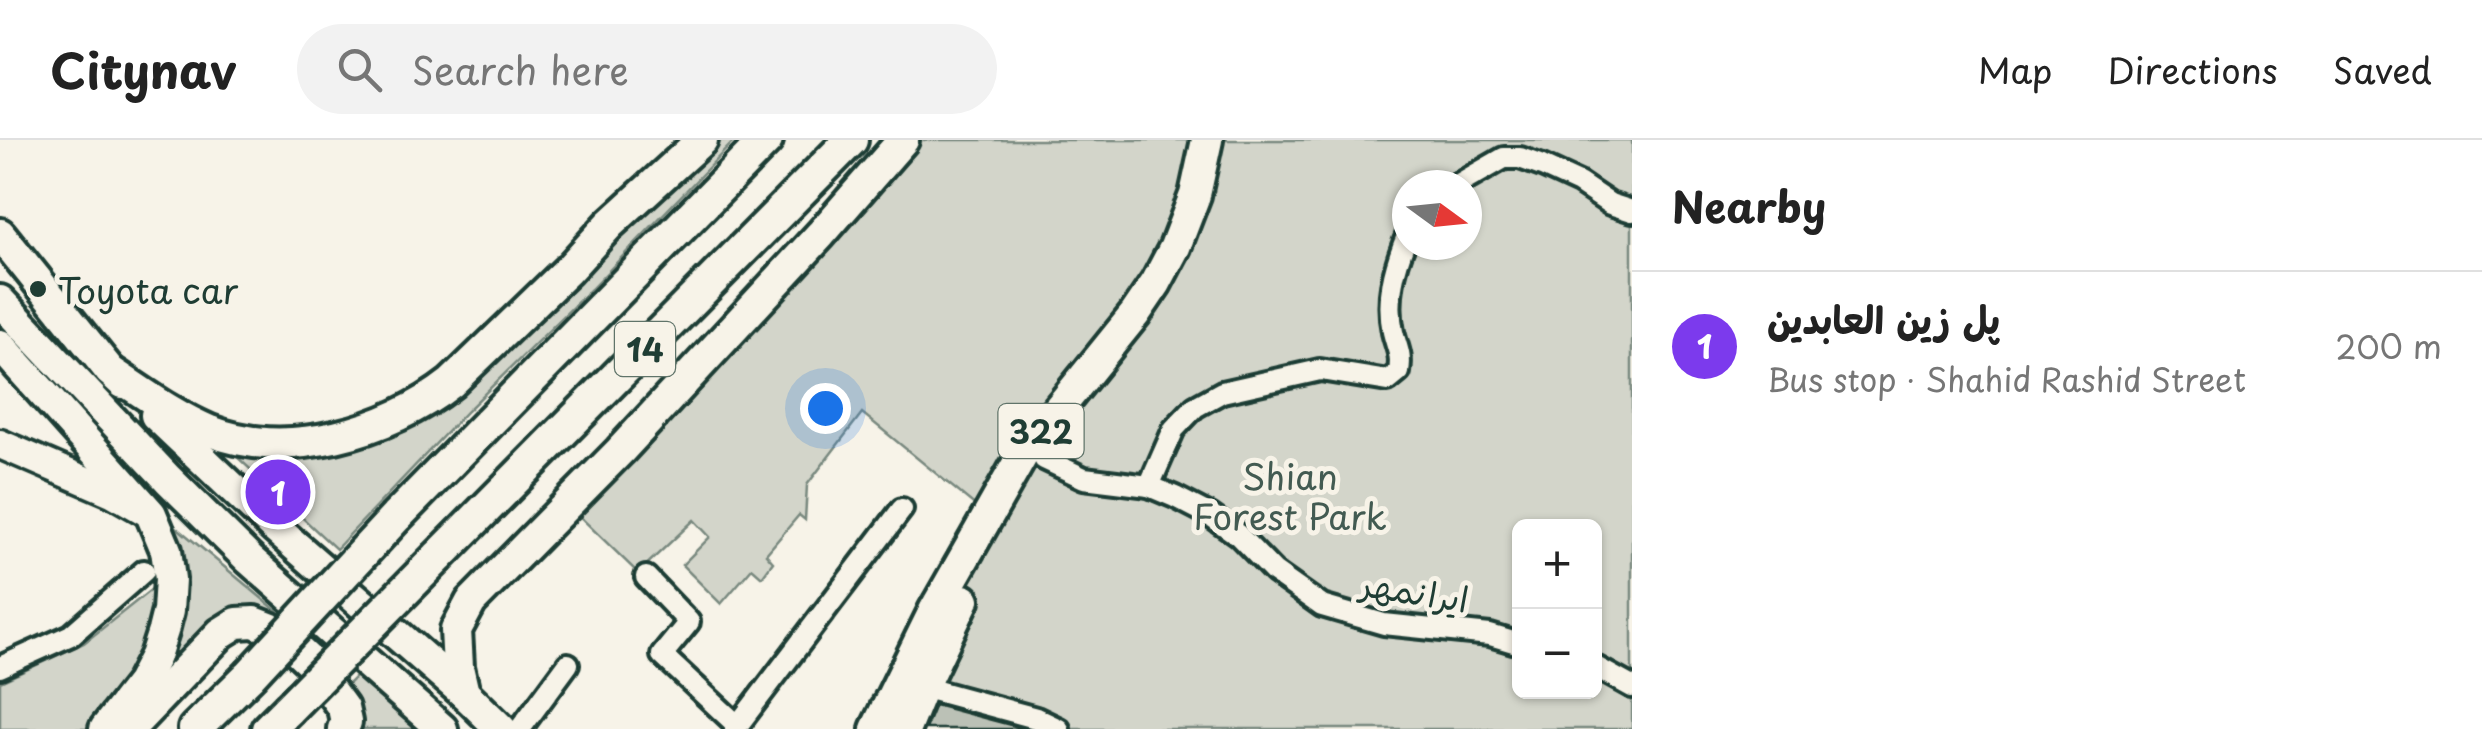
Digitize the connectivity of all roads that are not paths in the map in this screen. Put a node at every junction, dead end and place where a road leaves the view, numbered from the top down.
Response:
1 (702, 140) edge
2 (766, 140) edge
3 (851, 140) edge
4 (903, 140) edge
5 (1207, 140) edge
6 (1226, 140) edge
7 (1482, 171) edge
8 (1632, 211) edge
9 (0, 234) edge
10 (1398, 260) edge
11 (0, 301) edge
12 (0, 346) edge
13 (110, 371) junction
14 (1, 447) edge
15 (1044, 460) junction
16 (1149, 486) junction
17 (902, 509) dead end
18 (151, 514) junction
19 (144, 572) dead end
20 (646, 576) dead end
21 (456, 630) junction
22 (1512, 642) edge
23 (412, 648) junction
24 (360, 657) junction
25 (568, 664) dead end
26 (0, 666) edge
27 (1602, 670) edge
28 (922, 686) junction
29 (1632, 686) edge
30 (464, 693) junction
31 (278, 719) edge
32 (737, 727) edge
33 (105, 729) edge
34 (129, 729) edge
35 (195, 729) edge
36 (343, 729) edge
37 (442, 729) edge
38 (501, 729) edge
39 (520, 729) edge
40 (876, 729) edge
41 (905, 729) edge
42 (1059, 729) edge

1 - 13 main road
2 - 35 highway, 14, bridge
3 - 31 highway, 14, bridge
4 - 21 main road
5 - 40 main road, 322
6 - 15 main road, 322
7 - 8 street
9 - 13 main road
10 - 16 street
11 - 24 main road
12 - 18 main road
13 - 23 main road
14 - 18 main road
15 - 16 street, ایرانمهر
15 - 28 main road, 322
16 - 22 street, ایرانمهر
17 - 32 street
18 - 33 main road
19 - 26 street
20 - 32 street
21 - 23 main road
21 - 30 main road
23 - 24 main road
23 - 30 main road
24 - 37 main road
25 - 39 street
27 - 29 street
28 - 41 main road, 322
28 - 42 street
30 - 38 main road
34 - 36 main road

